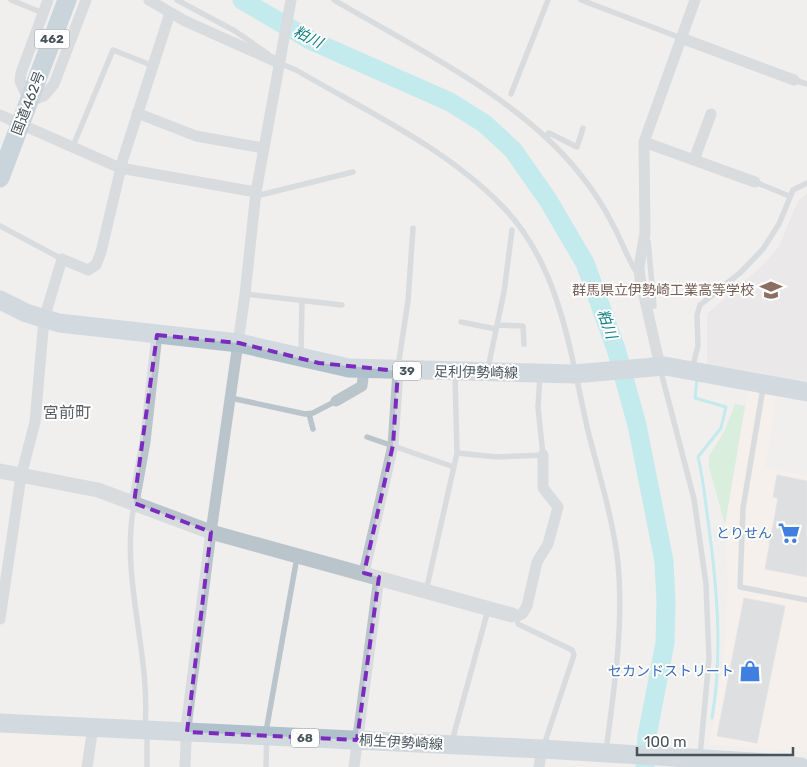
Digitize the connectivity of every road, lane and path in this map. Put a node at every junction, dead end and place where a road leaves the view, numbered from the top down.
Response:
1 (11, 0) edge
2 (48, 0) edge
3 (67, 0) edge
4 (86, 0) edge
5 (149, 0) edge
6 (177, 0) edge
7 (291, 0) edge
8 (334, 0) edge
9 (548, 0) edge
10 (581, 0) edge
11 (695, 0) edge
12 (43, 13) junction
13 (170, 13) junction
14 (681, 38) junction
15 (278, 60) junction
16 (152, 65) junction
17 (794, 80) joint
18 (807, 84) edge
19 (511, 94) dead end
20 (29, 101) junction
21 (137, 113) junction
22 (711, 114) dead end
23 (0, 115) edge
24 (20, 122) junction
25 (584, 128) dead end
26 (546, 137) junction
27 (644, 142) junction
28 (73, 146) junction
29 (262, 148) junction
30 (694, 160) junction
31 (120, 168) junction
32 (353, 172) dead end
33 (0, 178) edge
34 (755, 182) joint
35 (807, 183) edge
36 (256, 194) junction
37 (789, 196) junction
38 (0, 226) edge
39 (413, 228) dead end
40 (512, 230) dead end
41 (645, 233) junction
42 (62, 259) junction
43 (640, 278) junction
44 (245, 294) junction
45 (0, 300) edge
46 (302, 301) junction
47 (342, 305) dead end
48 (654, 306) dead end
49 (44, 319) junction
50 (461, 322) dead end
51 (496, 327) junction
52 (157, 335) junction
53 (239, 343) junction
54 (524, 344) dead end
55 (300, 358) junction
56 (658, 366) junction
57 (364, 369) junction
58 (692, 369) junction
59 (398, 371) junction
60 (455, 372) junction
61 (488, 373) junction
62 (540, 373) junction
63 (576, 374) junction
64 (763, 383) junction
65 (807, 392) edge
66 (230, 398) junction
67 (336, 401) joint
68 (309, 414) junction
69 (313, 429) dead end
70 (367, 437) dead end
71 (393, 445) junction
72 (457, 453) junction
73 (543, 455) junction
74 (454, 467) junction
75 (0, 471) edge
76 (21, 476) junction
77 (134, 503) junction
78 (210, 532) junction
79 (298, 556) junction
80 (364, 573) junction
81 (379, 578) junction
82 (426, 591) junction
83 (807, 600) edge
84 (488, 608) junction
85 (515, 616) junction
86 (0, 618) edge
87 (0, 723) edge
88 (93, 727) junction
89 (146, 729) junction
90 (187, 732) junction
91 (266, 737) junction
92 (357, 740) junction
93 (452, 745) junction
94 (607, 757) junction
95 (540, 758) edge
96 (697, 761) edge
97 (754, 764) edge
98 (87, 767) edge
99 (147, 767) edge
100 (185, 767) edge
101 (266, 767) edge
102 (354, 767) edge
103 (801, 767) edge

1 - 12 lane
2 - 12 street
3 - 20 highway, 国道462号 / 462
4 - 20 street
5 - 13 street
6 - 15 lane
7 - 15 street
8 - 26 lane
9 - 19 lane
10 - 14 lane
11 - 14 street
12 - 20 street
13 - 15 street
13 - 16 street
14 - 17 street
14 - 27 street
15 - 29 street
15 - 63 lane
16 - 21 street
16 - 28 lane
17 - 18 lane
20 - 24 highway, 国道462号 / 462
21 - 29 street
21 - 31 street
22 - 30 street
23 - 24 street
24 - 28 street
24 - 33 highway, 国道462号 / 462
25 - 26 lane
26 - 43 lane
27 - 30 street
27 - 41 street
28 - 31 street
29 - 36 street
30 - 34 street
31 - 36 street
31 - 42 street
32 - 36 lane
34 - 37 lane
35 - 37 lane
36 - 44 street
37 - 58 lane
38 - 42 lane
39 - 59 lane
40 - 51 lane
41 - 43 street
41 - 48 lane
42 - 49 street
43 - 56 street
44 - 46 lane
44 - 53 street
45 - 49 main road, 足利伊勢崎線 / 39
46 - 47 lane
46 - 55 lane
49 - 52 main road, 足利伊勢崎線 / 39
49 - 76 street
50 - 51 lane
51 - 54 lane
51 - 61 lane
52 - 53 main road, 足利伊勢崎線 / 39
52 - 77 street
53 - 55 main road, 足利伊勢崎線 / 39
53 - 66 street
55 - 57 main road, 足利伊勢崎線 / 39
56 - 58 main road, 足利伊勢崎線 / 39
56 - 63 main road, 足利伊勢崎線 / 39
56 - 96 lane
57 - 59 main road, 足利伊勢崎線 / 39
57 - 67 street
58 - 64 main road, 足利伊勢崎線 / 39
59 - 60 main road, 足利伊勢崎線 / 39
59 - 71 street
60 - 61 main road, 足利伊勢崎線 / 39
60 - 72 lane
61 - 62 main road, 足利伊勢崎線 / 39
62 - 63 main road, 足利伊勢崎線 / 39
62 - 73 lane
63 - 94 lane
64 - 65 main road, 足利伊勢崎線 / 39
64 - 83 lane
66 - 68 lane
66 - 78 street
67 - 68 lane
68 - 69 lane
70 - 71 lane
71 - 74 lane
71 - 80 street
72 - 73 lane
72 - 74 lane
73 - 85 street
74 - 82 lane
75 - 76 street
76 - 77 street
76 - 86 street
77 - 78 street
77 - 89 lane
78 - 79 street
78 - 90 street
79 - 80 street
79 - 91 lane
80 - 81 street
81 - 82 street
81 - 92 street
82 - 84 street
84 - 85 street
84 - 93 lane
85 - 95 lane
87 - 88 main road, 桐生伊勢崎線 / 68
88 - 89 main road, 桐生伊勢崎線 / 68
88 - 98 street
89 - 90 main road, 桐生伊勢崎線 / 68
89 - 99 lane
90 - 91 main road, 桐生伊勢崎線 / 68
90 - 100 street
91 - 92 main road, 桐生伊勢崎線 / 68
91 - 101 lane
92 - 93 main road, 桐生伊勢崎線 / 68
92 - 102 street
93 - 95 main road, 桐生伊勢崎線 / 68
94 - 95 main road, 桐生伊勢崎線 / 68
94 - 96 main road, 桐生伊勢崎線 / 68
96 - 97 main road, 桐生伊勢崎線 / 68
97 - 103 main road, 桐生伊勢崎線 / 68

